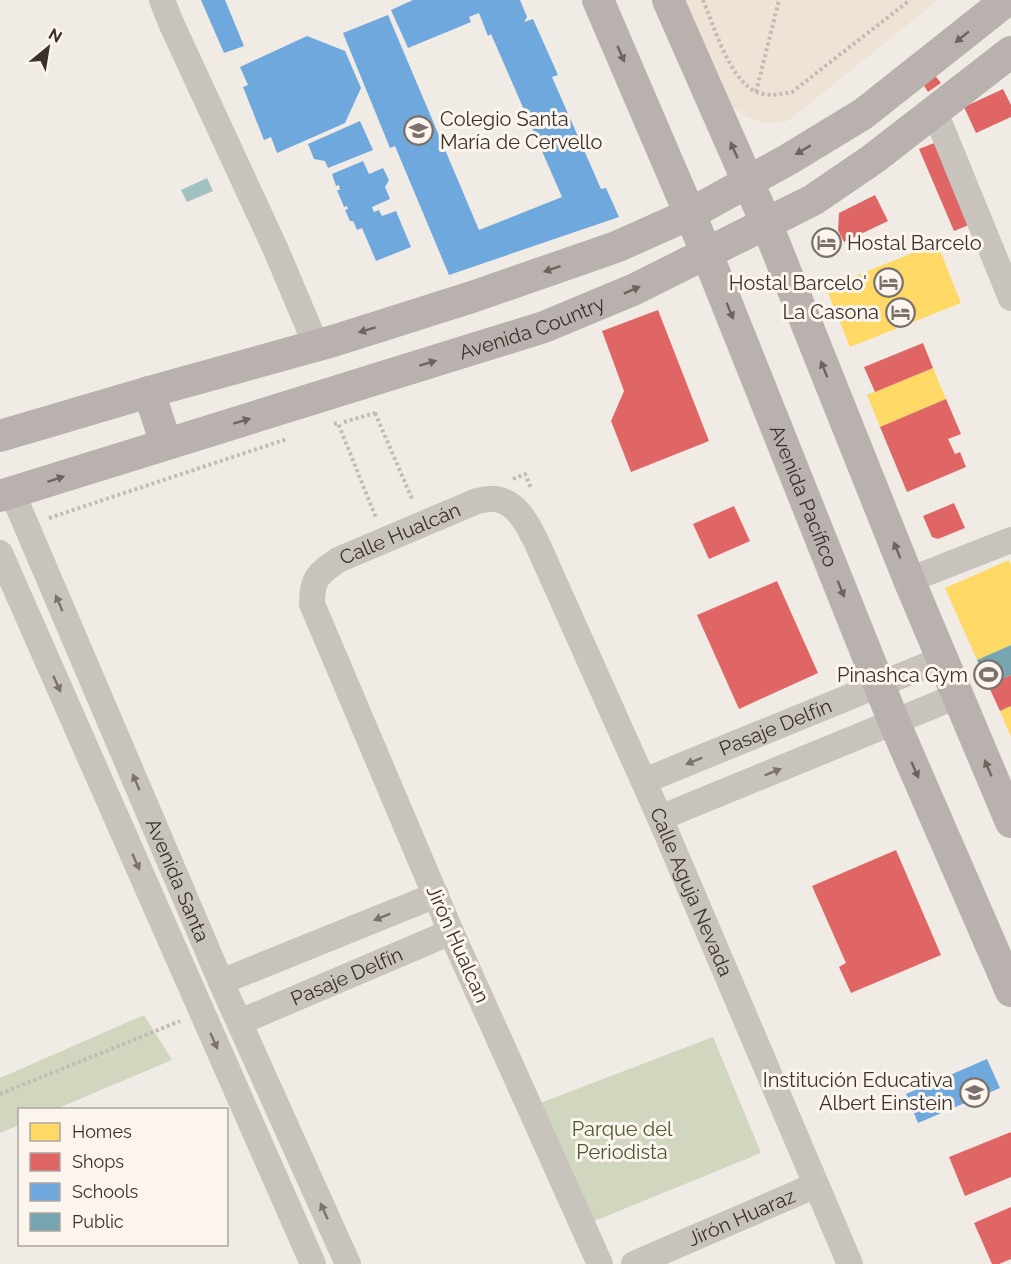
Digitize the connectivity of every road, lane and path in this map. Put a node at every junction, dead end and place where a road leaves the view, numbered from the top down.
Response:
1 (162, 0) edge
2 (598, 0) edge
3 (668, 0) edge
4 (703, 0) edge
5 (779, 0) edge
6 (910, 0) edge
7 (1007, 0) edge
8 (1011, 52) edge
9 (756, 92) junction
10 (935, 112) junction
11 (748, 182) junction
12 (690, 214) junction
13 (766, 225) junction
14 (706, 254) junction
15 (1011, 298) edge
16 (316, 345) junction
17 (150, 392) junction
18 (375, 413) dead end
19 (327, 427) dead end
20 (0, 436) edge
21 (295, 437) dead end
22 (166, 444) junction
23 (6, 494) edge
24 (43, 521) dead end
25 (526, 522) joint
26 (423, 524) junction
27 (385, 540) junction
28 (1011, 540) edge
29 (0, 553) edge
30 (909, 580) junction
31 (319, 623) joint
32 (942, 659) junction
33 (879, 686) junction
34 (957, 696) junction
35 (894, 722) junction
36 (644, 781) junction
37 (660, 818) junction
38 (1011, 822) edge
39 (436, 895) junction
40 (452, 932) junction
41 (221, 982) junction
42 (1011, 991) edge
43 (202, 1012) junction
44 (240, 1022) junction
45 (0, 1094) edge
46 (816, 1185) junction
47 (314, 1264) edge
48 (348, 1264) edge
49 (600, 1264) edge
50 (634, 1264) edge
51 (850, 1264) edge

1 - 16 street
2 -> 12 main road, Avenida Pacífico
11 -> 3 main road
4 - 9 path
5 - 9 path
6 - 9 path
7 -> 11 main road
8 - 10 main road, Avenida Country
10 - 13 main road, Avenida Country
10 - 15 street
11 - 12 main road
11 - 13 main road
12 - 14 main road, Avenida Pacífico
12 -> 16 main road
13 - 14 main road, Avenida Country
30 -> 13 main road
22 -> 14 main road, Avenida Country
14 -> 33 main road, Avenida Pacífico
16 - 17 main road
17 - 20 main road
17 - 22 main road
18 - 26 path
19 - 27 path
21 - 24 path
23 -> 22 main road, Avenida Country
41 -> 23 street, Avenida Santa
25 - 26 street, Calle Hualcán
25 - 36 street, Calle Aguja Nevada
26 - 27 street, Calle Hualcán
27 - 31 street, Calle Hualcán
28 - 30 street
29 -> 43 street, Avenida Santa
30 - 32 main road
31 - 39 street, Jirón Hualcan
32 - 33 street, Pasaje Delfín
32 - 34 main road
33 - 35 main road, Avenida Pacífico
33 -> 36 street, Pasaje Delfín
34 - 35 street, Pasaje Delfín
38 -> 34 main road
37 -> 35 street, Pasaje Delfín
35 -> 42 main road, Avenida Pacífico
36 - 37 street, Calle Aguja Nevada
37 - 46 street, Calle Aguja Nevada
39 - 40 street, Jirón Hualcan
39 -> 41 street
40 - 44 street, Pasaje Delfín
40 - 49 street, Jirón Hualcan
41 - 44 street, Avenida Santa
43 - 45 path
43 -> 47 street, Avenida Santa
48 -> 44 street, Avenida Santa
46 - 50 street, Jirón Huaraz
46 - 51 street, Calle Aguja Nevada

